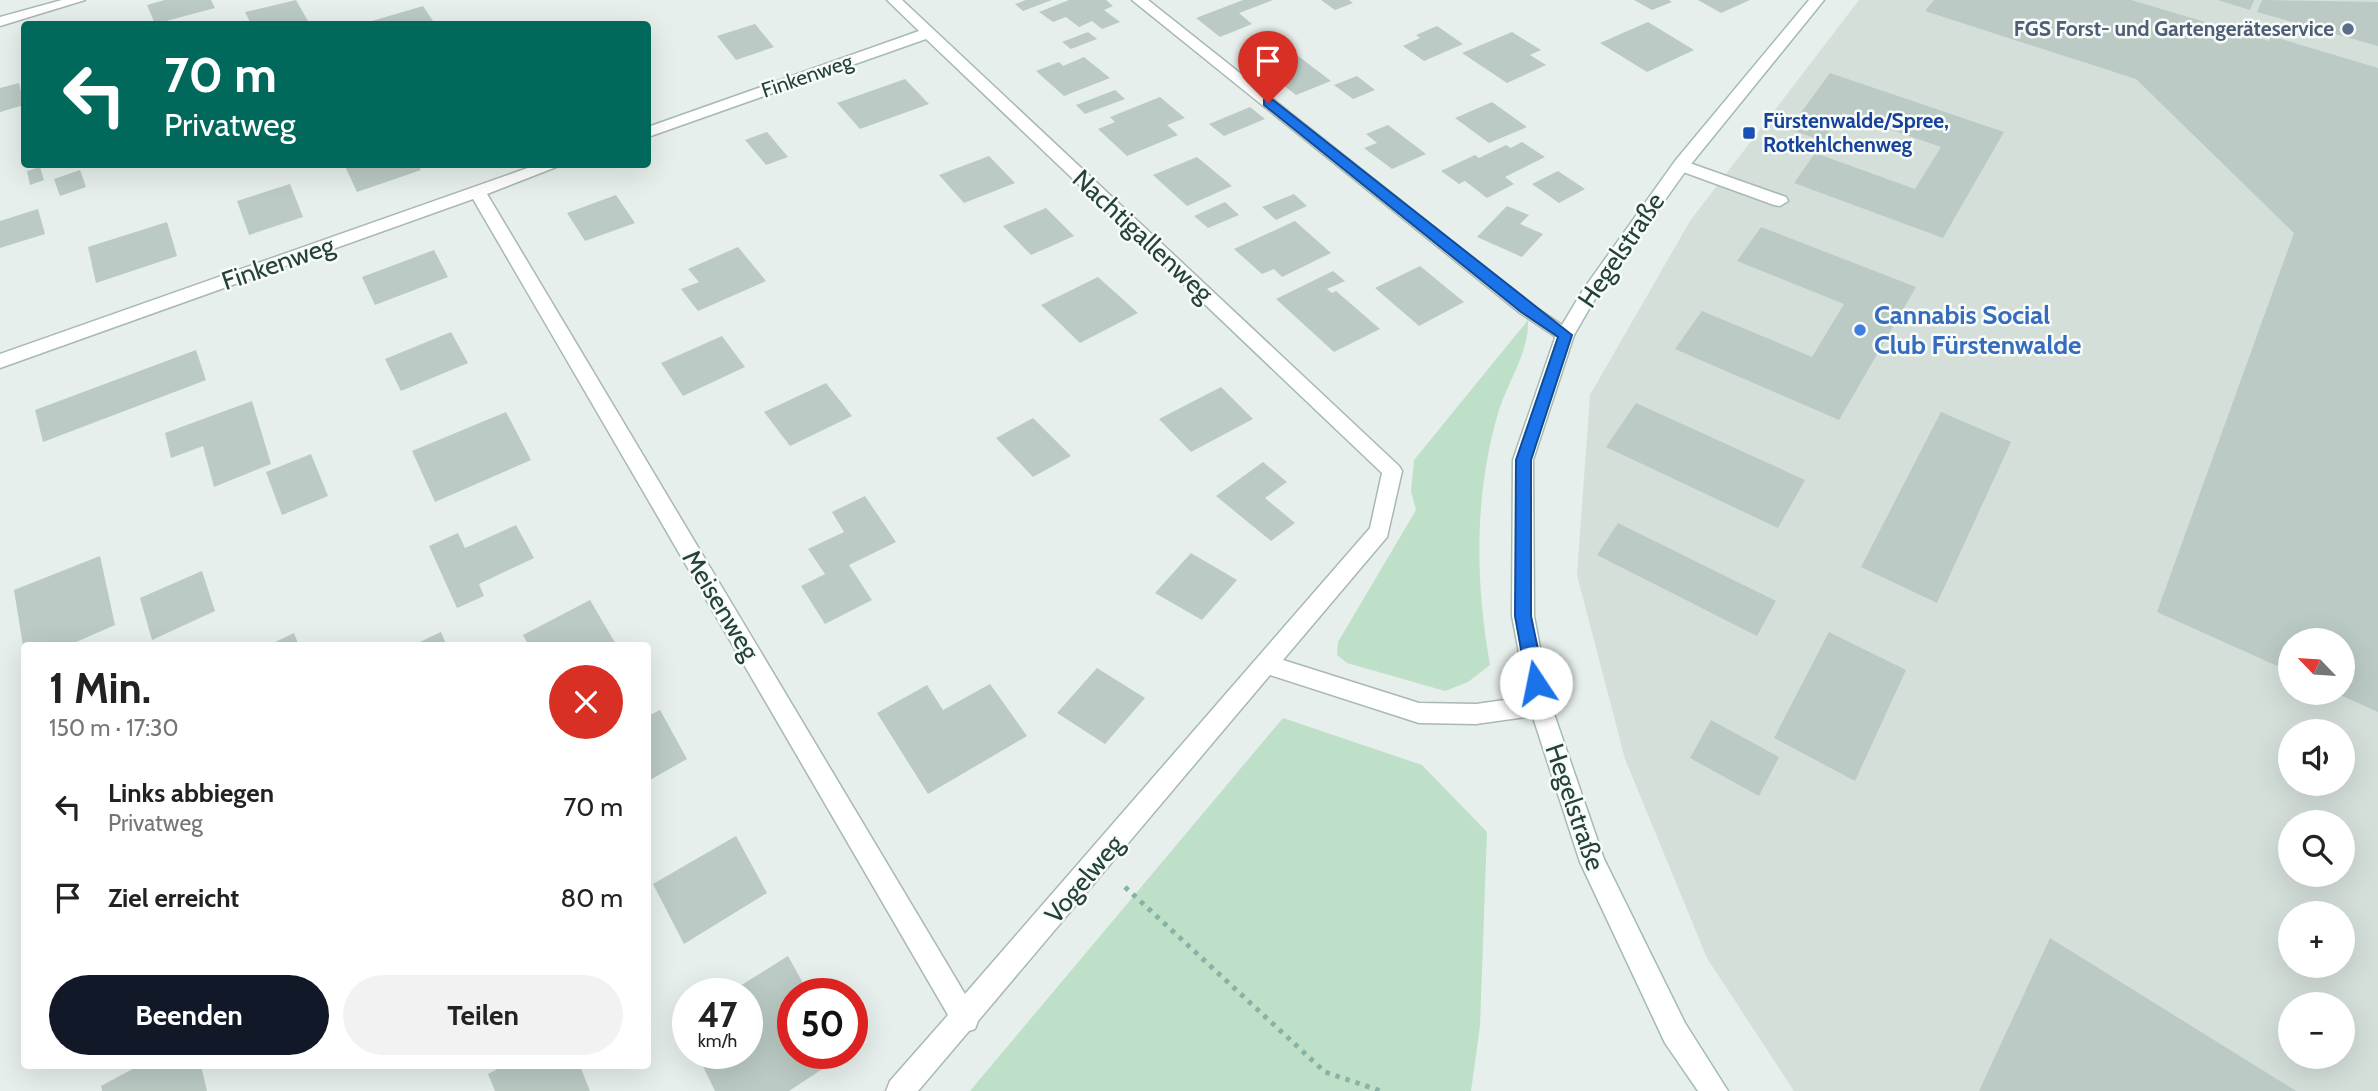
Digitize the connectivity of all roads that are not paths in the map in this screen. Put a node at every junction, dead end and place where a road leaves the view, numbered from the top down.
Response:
1 (78, 0) edge
2 (894, 0) edge
3 (1139, 0) edge
4 (1817, 0) edge
5 (0, 22) edge
6 (928, 33) junction
7 (651, 131) edge
8 (1681, 164) junction
9 (545, 168) edge
10 (477, 192) junction
11 (1780, 201) dead end
12 (1565, 335) junction
13 (0, 361) edge
14 (1392, 471) joint
15 (1266, 664) junction
16 (1540, 705) junction
17 (965, 1019) junction
18 (900, 1091) edge
19 (1714, 1091) edge

1 - 5 street
2 - 6 street, Nachtigallenweg
3 - 12 street
4 - 8 street, Hegelstraße
6 - 7 street, Finkenweg
6 - 14 street, Nachtigallenweg
8 - 11 street
8 - 12 street, Hegelstraße
9 - 10 street, Finkenweg
10 - 13 street, Finkenweg
10 - 17 street, Meisenweg
12 - 16 street, Hegelstraße
14 - 15 street, Vogelweg
15 - 16 street
15 - 17 street, Vogelweg
16 - 19 street, Hegelstraße
17 - 18 street, Vogelweg

